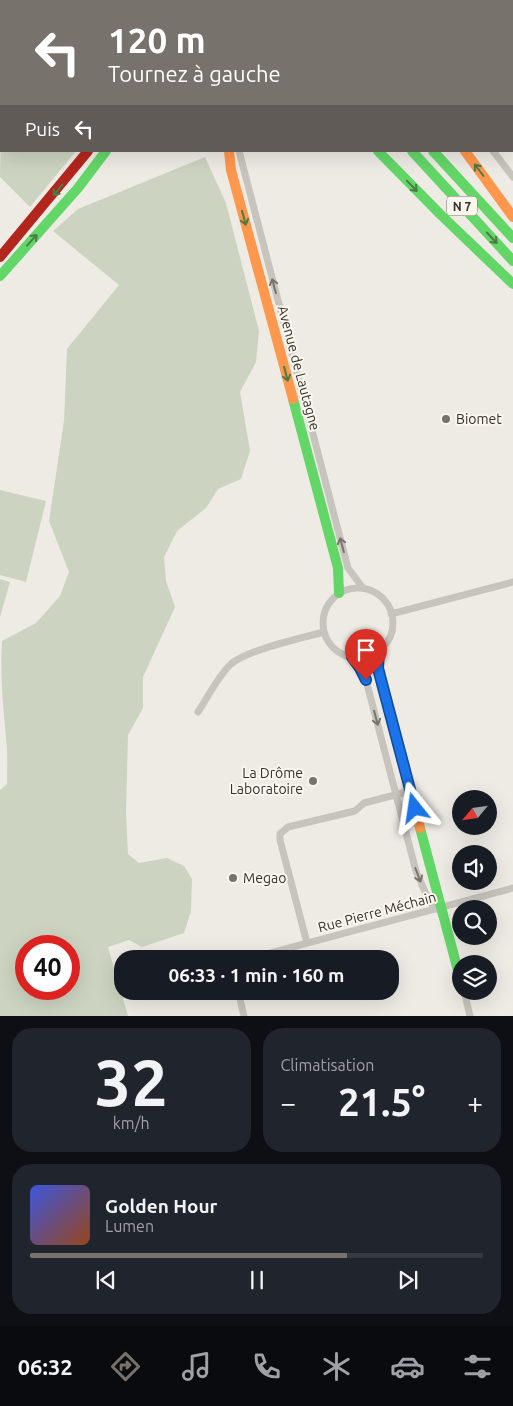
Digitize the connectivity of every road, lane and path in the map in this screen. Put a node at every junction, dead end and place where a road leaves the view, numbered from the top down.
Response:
1 (87, 152) edge
2 (105, 152) edge
3 (224, 152) edge
4 (230, 152) edge
5 (239, 152) edge
6 (379, 152) edge
7 (413, 152) edge
8 (434, 152) edge
9 (466, 152) edge
10 (494, 152) edge
11 (231, 170) junction
12 (513, 178) edge
13 (513, 217) edge
14 (513, 238) edge
15 (0, 257) edge
16 (513, 261) edge
17 (0, 276) edge
18 (513, 284) edge
19 (513, 582) edge
20 (362, 588) junction
21 (339, 593) junction
22 (391, 614) junction
23 (324, 632) junction
24 (379, 651) junction
25 (352, 657) junction
26 (198, 712) dead end
27 (410, 791) junction
28 (396, 795) junction
29 (513, 888) edge
30 (439, 908) junction
31 (307, 943) junction
32 (281, 950) edge
33 (453, 955) edge
34 (240, 1000) edge
35 (466, 1000) edge
36 (244, 1016) edge
37 (470, 1016) edge

1 -> 15 main road
17 -> 2 main road
3 - 11 street
4 - 11 main road, Avenue de Lautagne
20 -> 5 street, Avenue de Lautagne
6 -> 18 main road
7 -> 16 main road, N 7
8 - 14 main road, N 7
13 -> 9 main road
10 - 12 street
11 -> 21 main road, Avenue de Lautagne
19 - 22 street
20 - 21 street
20 - 22 street
21 - 23 street
22 - 24 street
23 - 25 street
23 - 26 street
24 - 25 street
24 - 27 main road
25 -> 28 street
27 - 28 street
27 - 30 main road
28 -> 30 street
28 - 31 street
29 - 30 street, Rue Pierre Méchain
30 - 31 street, Rue Pierre Méchain
30 - 33 main road
31 - 32 street, Rue Pierre Méchain
34 - 36 street
35 - 37 street

